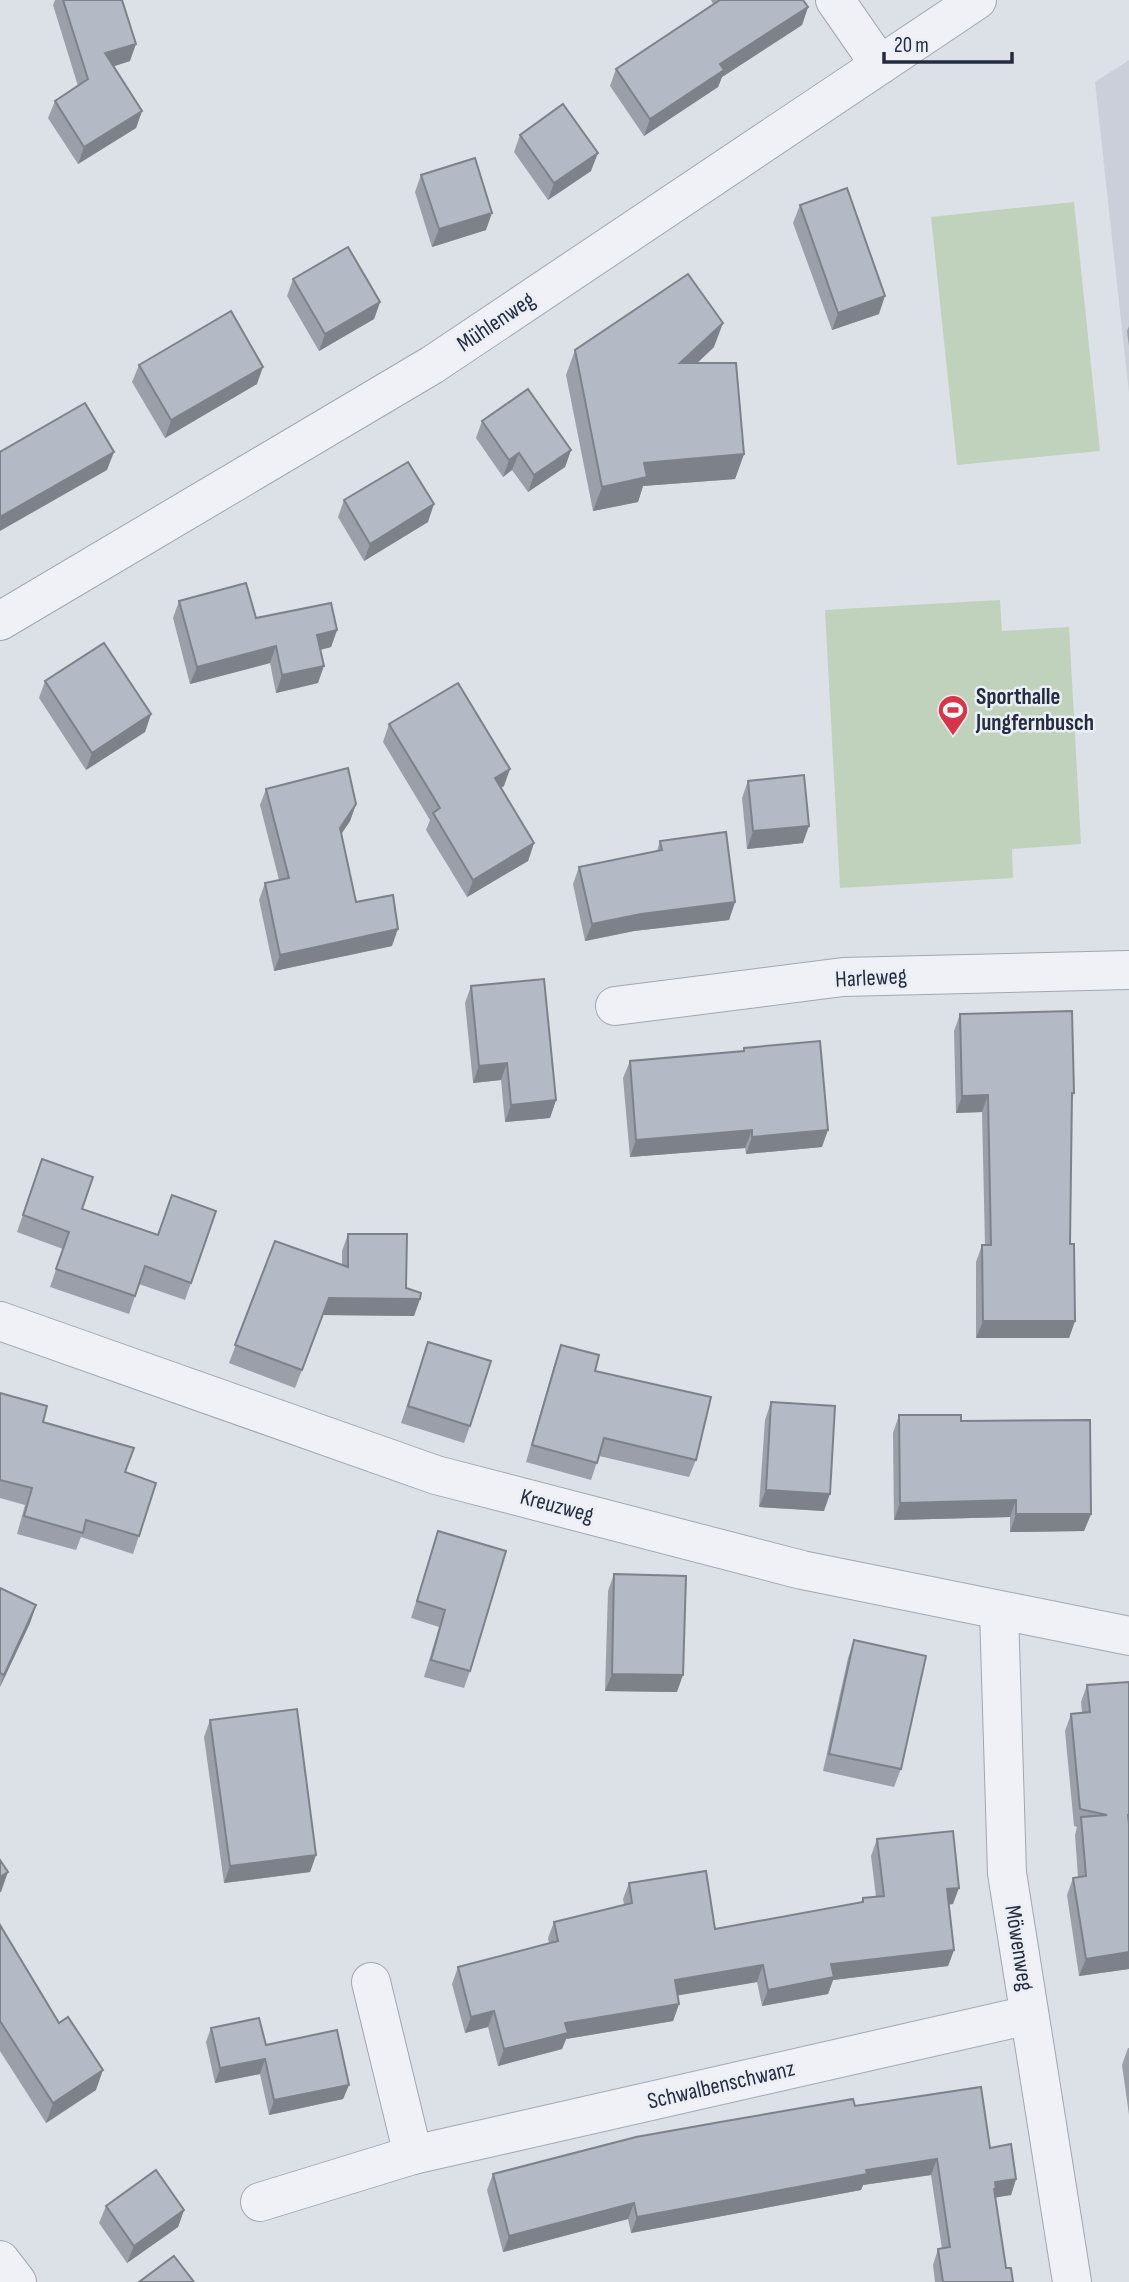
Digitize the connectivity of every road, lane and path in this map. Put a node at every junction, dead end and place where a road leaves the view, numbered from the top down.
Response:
1 (835, 0) edge
2 (977, 0) edge
3 (880, 65) junction
4 (0, 621) edge
5 (1129, 970) edge
6 (615, 1006) dead end
7 (0, 1321) edge
8 (999, 1611) junction
9 (1129, 1636) edge
10 (371, 1982) dead end
11 (1029, 2015) junction
12 (413, 2155) junction
13 (260, 2202) dead end
14 (0, 2260) edge
15 (17, 2282) edge
16 (1072, 2282) edge

1 - 3 street
2 - 3 street, Mühlenweg
3 - 4 street, Mühlenweg
5 - 6 street, Harleweg
7 - 8 street, Kreuzweg
8 - 9 street, Kreuzweg
8 - 11 street, Möwenweg
10 - 12 street
11 - 12 street, Schwalbenschwanz
11 - 16 street, Möwenweg
12 - 13 street, Schwalbenschwanz
14 - 15 street

